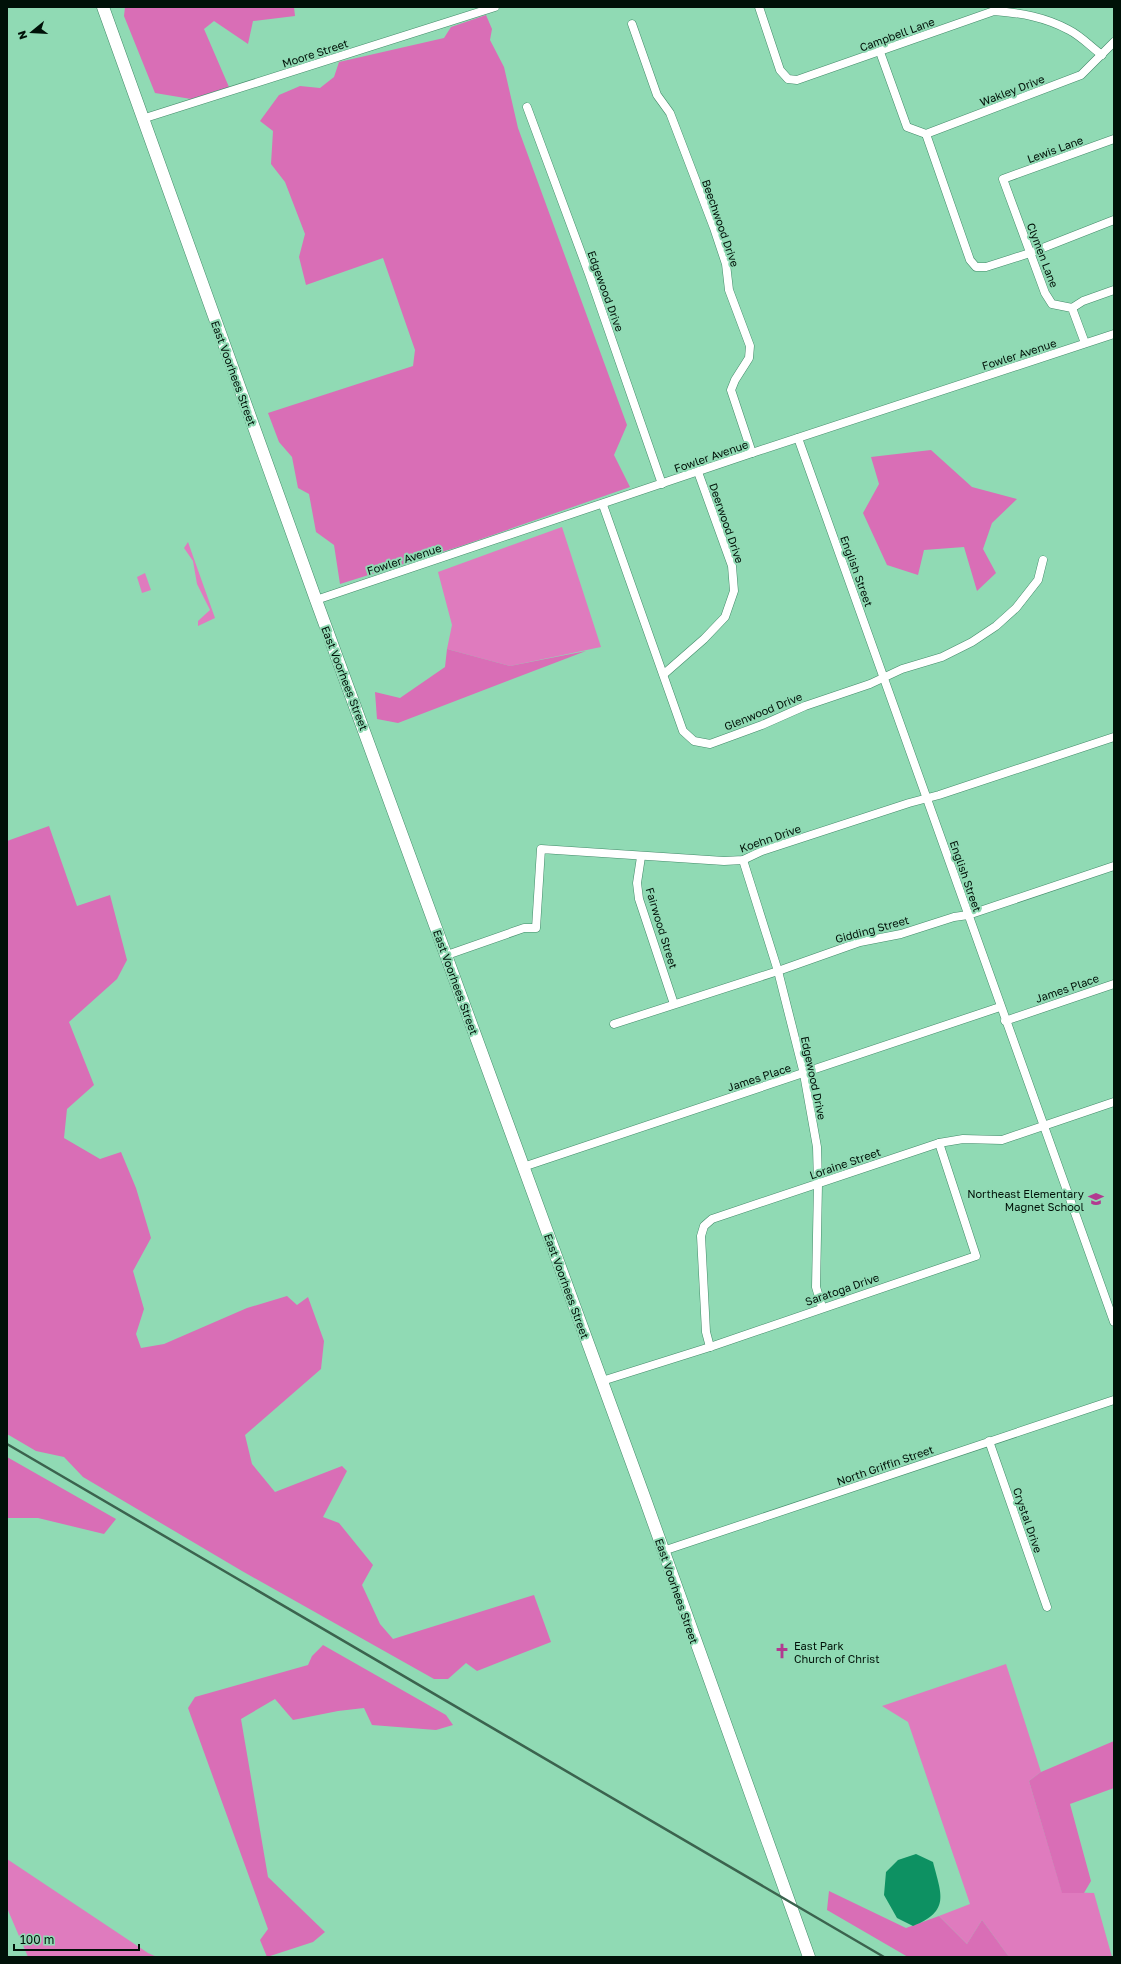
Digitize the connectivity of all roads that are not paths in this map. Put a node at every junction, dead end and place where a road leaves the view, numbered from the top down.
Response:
1 (103, 7) edge
2 (495, 7) edge
3 (759, 8) edge
4 (632, 24) dead end
5 (1114, 42) edge
6 (880, 52) junction
7 (1102, 55) junction
8 (527, 107) dead end
9 (142, 119) junction
10 (926, 134) junction
11 (1114, 139) edge
12 (1003, 179) joint
13 (1114, 220) edge
14 (1030, 253) junction
15 (1114, 290) edge
16 (1072, 308) junction
17 (1114, 334) edge
18 (1085, 343) junction
19 (798, 438) junction
20 (752, 453) junction
21 (698, 472) junction
22 (662, 484) junction
23 (602, 505) junction
24 (1043, 560) dead end
25 (316, 600) junction
26 (664, 674) junction
27 (884, 678) junction
28 (1114, 737) edge
29 (926, 798) junction
30 (641, 857) junction
31 (743, 860) junction
32 (1114, 866) edge
33 (968, 915) junction
34 (447, 955) junction
35 (778, 971) junction
36 (1114, 984) edge
37 (674, 1004) junction
38 (1000, 1008) junction
39 (1005, 1021) junction
40 (614, 1024) dead end
41 (804, 1074) junction
42 (1114, 1102) edge
43 (1044, 1126) junction
44 (939, 1143) junction
45 (524, 1167) junction
46 (818, 1184) junction
47 (822, 1307) junction
48 (1114, 1322) edge
49 (710, 1347) junction
50 (602, 1381) junction
51 (1114, 1400) edge
52 (989, 1441) junction
53 (663, 1551) junction
54 (1047, 1607) dead end
55 (809, 1957) edge

1 - 9 main road, East Voorhees Street
2 - 9 street, Moore Street
3 - 6 street, Campbell Lane
4 - 20 street, Beechwood Drive
5 - 7 street, Wakley Drive
6 - 7 street, Campbell Lane
6 - 10 street
7 - 10 street, Wakley Drive
8 - 22 street, Edgewood Drive
9 - 25 main road, East Voorhees Street
10 - 14 street
11 - 12 street, Lewis Lane
12 - 14 street, Clymen Lane
13 - 14 street
14 - 16 street, Clymen Lane
15 - 16 street
16 - 18 street
17 - 18 street, Fowler Avenue
18 - 19 street, Fowler Avenue
19 - 20 street, Fowler Avenue
19 - 27 street, English Street
20 - 21 street, Fowler Avenue
21 - 22 street, Fowler Avenue
21 - 26 street, Deerwood Drive
22 - 23 street, Fowler Avenue
23 - 25 street, Fowler Avenue
23 - 26 street, Glenwood Drive
24 - 27 street, Glenwood Drive
25 - 34 main road, East Voorhees Street
26 - 27 street, Glenwood Drive
27 - 29 street, English Street
28 - 29 street, Koehn Drive
29 - 31 street, Koehn Drive
29 - 33 street, English Street
30 - 31 street, Koehn Drive
30 - 34 street, Koehn Drive
30 - 37 street, Fairwood Street
31 - 35 street, Edgewood Drive
32 - 33 street, Gidding Street
33 - 35 street, Gidding Street
33 - 38 street, English Street
34 - 45 main road, East Voorhees Street
35 - 37 street, Gidding Street
35 - 41 street, Edgewood Drive
36 - 39 street, James Place
37 - 40 street, Gidding Street
38 - 39 street, English Street
38 - 41 street, James Place
39 - 43 street, English Street
41 - 45 street, James Place
41 - 46 street, Edgewood Drive
42 - 43 street, Loraine Street
43 - 44 street, Loraine Street
43 - 48 street, English Street
44 - 46 street, Loraine Street
44 - 47 street, Saratoga Drive
45 - 50 main road, East Voorhees Street
46 - 47 street, Edgewood Drive
46 - 49 street, Loraine Street
47 - 49 street, Saratoga Drive
49 - 50 street, Saratoga Drive
50 - 53 main road, East Voorhees Street
51 - 52 street, North Griffin Street
52 - 53 street, North Griffin Street
52 - 54 street, Crystal Drive
53 - 55 main road, East Voorhees Street

